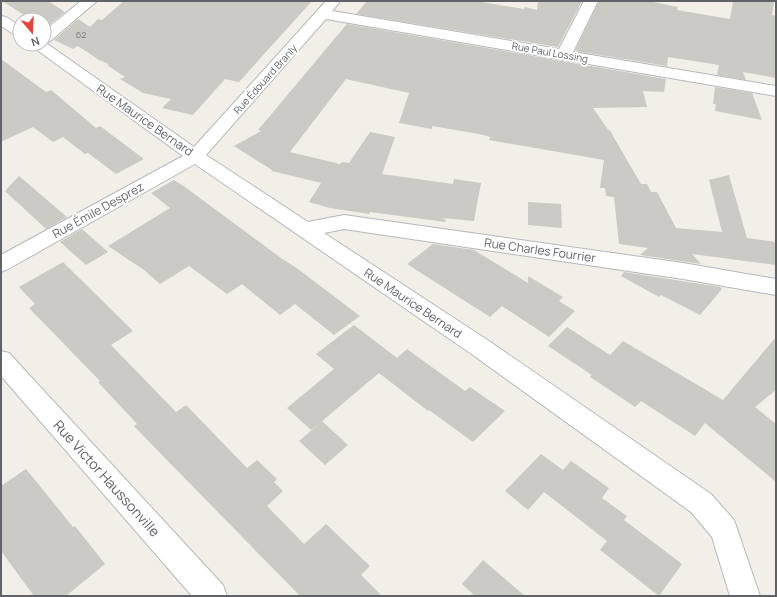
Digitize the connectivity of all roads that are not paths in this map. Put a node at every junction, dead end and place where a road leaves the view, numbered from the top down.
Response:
1 (90, 1) edge
2 (334, 1) edge
3 (591, 1) edge
4 (324, 14) junction
5 (1, 20) edge
6 (12, 27) edge
7 (52, 32) edge
8 (49, 52) edge
9 (564, 55) junction
10 (776, 91) edge
11 (196, 156) junction
12 (304, 230) junction
13 (1, 264) edge
14 (776, 287) edge
15 (1, 360) edge
16 (212, 596) edge
17 (746, 596) edge

1 - 7 street
2 - 4 street, Rue Édouard Branly
3 - 9 street
4 - 9 street, Rue Paul Lossing
4 - 11 street, Rue Édouard Branly
5 - 6 street
8 - 11 street, Rue Maurice Bernard
9 - 10 street, Rue Paul Lossing
11 - 12 street, Rue Maurice Bernard
11 - 13 street, Rue Émile Desprez
12 - 14 street, Rue Charles Fourrier
12 - 17 street, Rue Maurice Bernard
15 - 16 street, Rue Victor Haussonville

